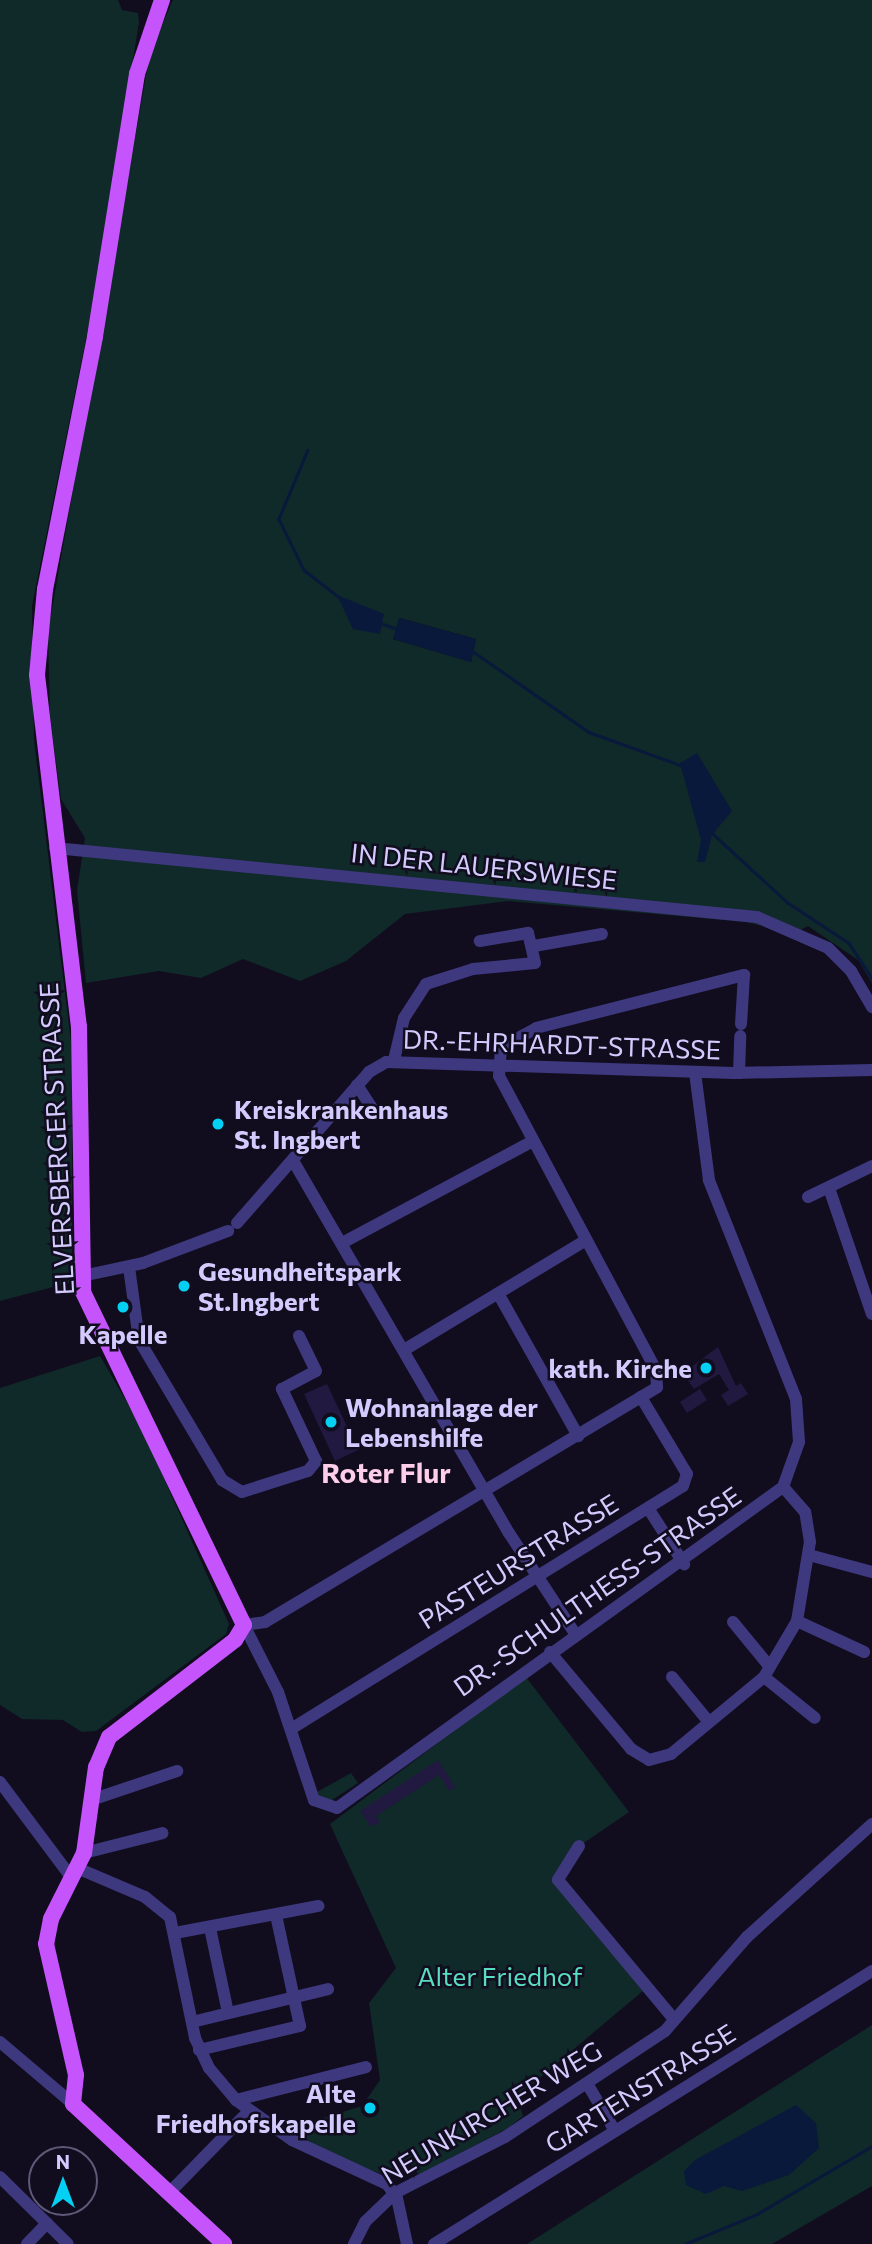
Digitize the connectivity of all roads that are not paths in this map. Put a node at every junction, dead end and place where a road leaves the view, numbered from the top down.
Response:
1 (162, 0) edge
2 (55, 848) junction
3 (602, 933) dead end
4 (480, 941) dead end
5 (534, 946) junction
6 (872, 1007) edge
7 (394, 1060) junction
8 (497, 1065) junction
9 (872, 1070) edge
10 (695, 1072) junction
11 (739, 1073) junction
12 (357, 1085) junction
13 (376, 1114) dead end
14 (533, 1141) junction
15 (295, 1164) junction
16 (872, 1166) edge
17 (829, 1188) junction
18 (808, 1197) dead end
19 (586, 1240) junction
20 (342, 1243) junction
21 (129, 1267) junction
22 (82, 1276) junction
23 (499, 1295) junction
24 (872, 1314) edge
25 (299, 1336) dead end
26 (404, 1350) junction
27 (641, 1397) junction
28 (578, 1436) junction
29 (783, 1487) junction
30 (486, 1492) junction
31 (648, 1508) junction
32 (809, 1555) junction
33 (684, 1564) junction
34 (872, 1572) edge
35 (536, 1576) junction
36 (797, 1621) junction
37 (733, 1622) dead end
38 (244, 1625) junction
39 (576, 1635) junction
40 (550, 1652) junction
41 (864, 1652) dead end
42 (767, 1672) junction
43 (672, 1677) dead end
44 (815, 1718) dead end
45 (709, 1722) junction
46 (291, 1729) junction
47 (177, 1771) dead end
48 (2, 1788) edge
49 (91, 1800) junction
50 (872, 1824) edge
51 (163, 1833) dead end
52 (579, 1846) dead end
53 (84, 1853) junction
54 (74, 1873) junction
55 (318, 1906) dead end
56 (276, 1916) junction
57 (209, 1928) junction
58 (175, 1933) junction
59 (872, 1971) edge
60 (327, 1989) dead end
61 (295, 1996) junction
62 (228, 2013) junction
63 (674, 2019) junction
64 (192, 2022) junction
65 (0, 2042) edge
66 (199, 2050) junction
67 (366, 2067) dead end
68 (588, 2085) junction
69 (236, 2100) junction
70 (73, 2104) junction
71 (250, 2110) junction
72 (615, 2131) junction
73 (0, 2177) edge
74 (394, 2193) junction
75 (168, 2194) junction
76 (47, 2223) junction
77 (27, 2244) edge
78 (68, 2244) edge
79 (224, 2244) edge
80 (354, 2244) edge
81 (407, 2244) edge
82 (434, 2244) edge

1 - 2 main road, ELVERSBERGER STRASSE
2 - 6 street, IN DER LAUERSWIESE
2 - 22 main road, ELVERSBERGER STRASSE
3 - 5 street
4 - 5 street
5 - 7 street
7 - 8 street, DR.-EHRHARDT-STRASSE
7 - 12 street, DR.-EHRHARDT-STRASSE
8 - 10 street, DR.-EHRHARDT-STRASSE
8 - 11 street
8 - 14 street
9 - 11 street, DR.-EHRHARDT-STRASSE
10 - 11 street, DR.-EHRHARDT-STRASSE
10 - 29 street
12 - 13 street
12 - 15 street, DR.-EHRHARDT-STRASSE
14 - 19 street
14 - 20 street
15 - 20 street
15 - 21 street, DR.-EHRHARDT-STRASSE
16 - 17 street
17 - 18 street
17 - 24 street
19 - 23 street
19 - 27 street
20 - 26 street
21 - 22 street
21 - 25 street
22 - 38 main road, ELVERSBERGER STRASSE
23 - 26 street
23 - 28 street
26 - 30 street
27 - 28 street
27 - 31 street, PASTEURSTRASSE
28 - 30 street
29 - 32 street
29 - 33 street, DR.-SCHULTHESS-STRASSE
30 - 35 street
30 - 38 street
31 - 33 street
31 - 35 street, PASTEURSTRASSE
32 - 34 street
32 - 36 street
33 - 39 street, DR.-SCHULTHESS-STRASSE
35 - 39 street
35 - 46 street, PASTEURSTRASSE
36 - 41 street
36 - 42 street
37 - 42 street
38 - 46 street
38 - 49 main road
39 - 40 street, DR.-SCHULTHESS-STRASSE
40 - 45 street
40 - 46 street, DR.-SCHULTHESS-STRASSE
42 - 44 street
42 - 45 street
43 - 45 street
47 - 49 street
48 - 54 street
49 - 53 main road
50 - 63 street, NEUNKIRCHER WEG
51 - 53 street
52 - 63 street
53 - 54 main road
54 - 58 street
54 - 70 main road
55 - 56 street
56 - 57 street
56 - 61 street
57 - 58 street
57 - 62 street
58 - 64 street
59 - 72 street, GARTENSTRASSE
60 - 61 street
61 - 62 street
61 - 66 street
62 - 64 street
63 - 68 street, NEUNKIRCHER WEG
64 - 66 street
65 - 70 street
66 - 69 street
67 - 69 street
68 - 72 street
68 - 74 street, NEUNKIRCHER WEG
69 - 71 street
70 - 75 main road
71 - 74 street
71 - 75 street
72 - 82 street, GARTENSTRASSE
73 - 76 street
74 - 80 street, NEUNKIRCHER WEG
74 - 81 street
75 - 79 main road
76 - 77 street
76 - 78 street

